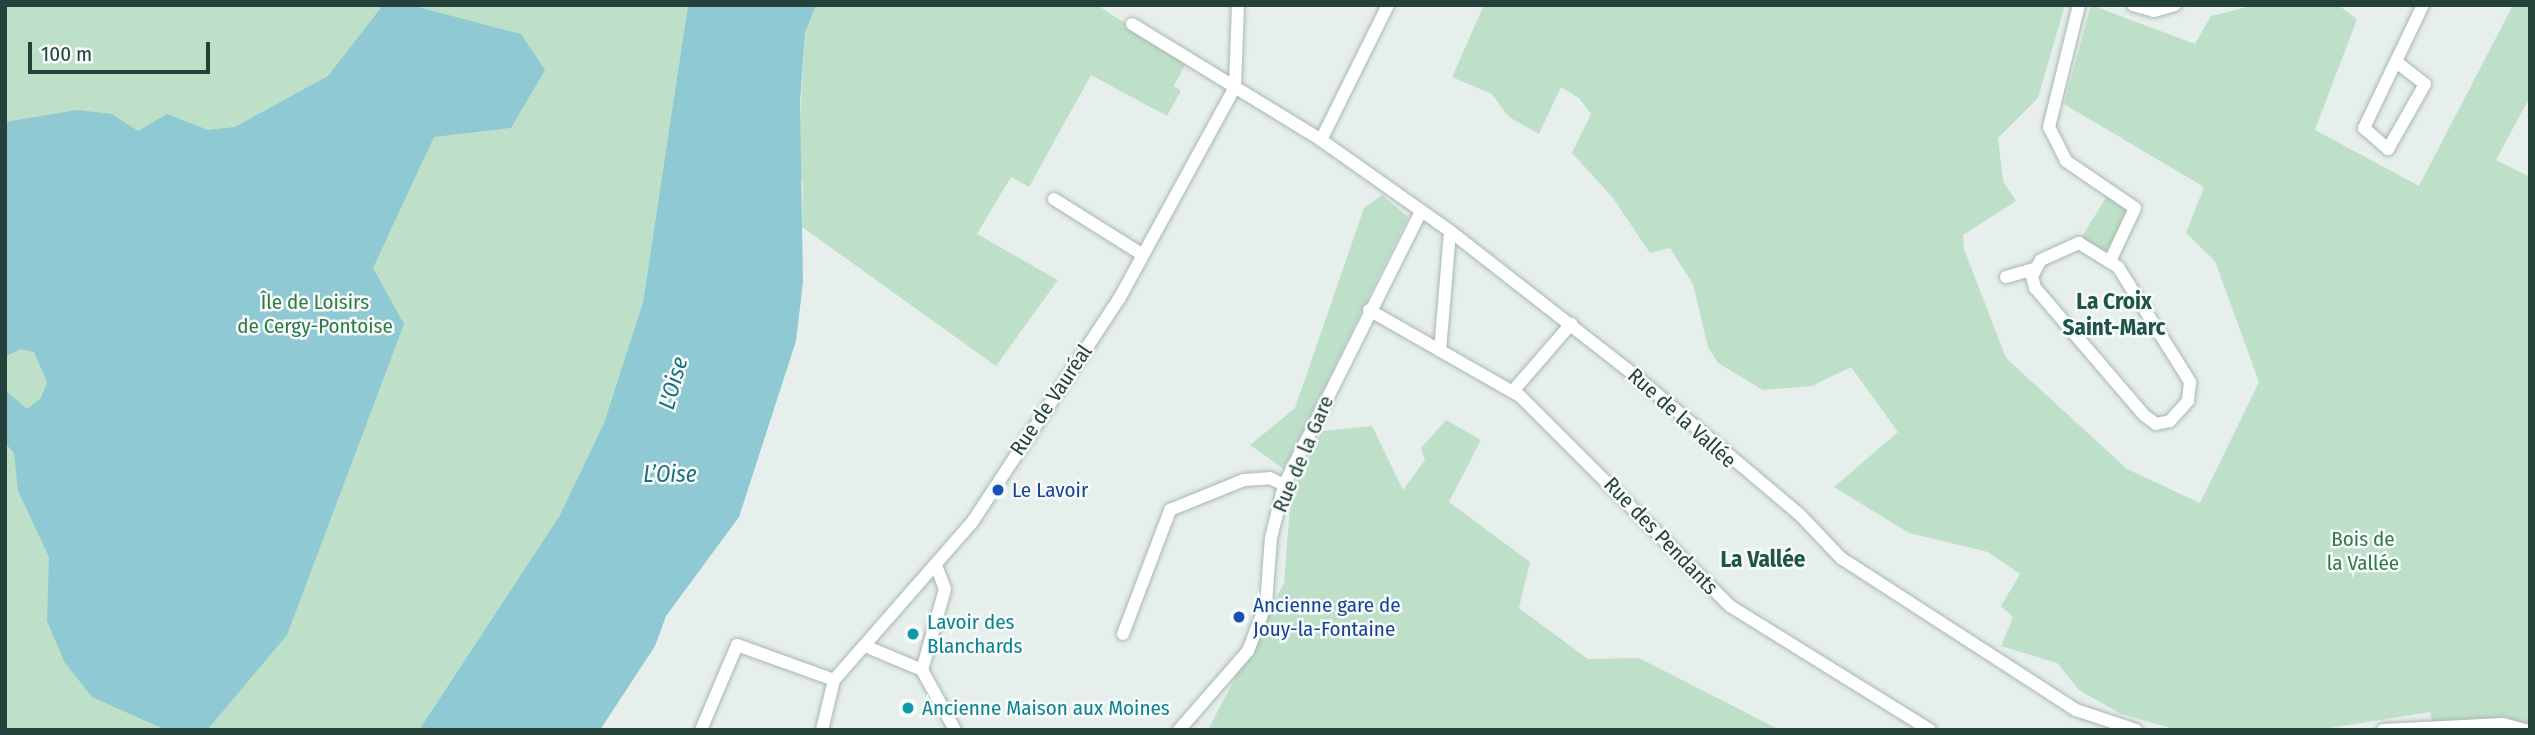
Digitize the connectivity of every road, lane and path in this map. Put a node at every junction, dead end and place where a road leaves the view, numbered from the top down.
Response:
1 (1238, 5) edge
2 (1388, 5) edge
3 (2079, 5) edge
4 (2133, 5) edge
5 (2175, 5) edge
6 (2423, 5) edge
7 (1132, 24) dead end
8 (2399, 64) junction
9 (1235, 87) junction
10 (1321, 140) junction
11 (1054, 199) dead end
12 (1421, 211) junction
13 (1450, 231) junction
14 (1143, 255) junction
15 (2111, 258) junction
16 (2034, 269) junction
17 (2006, 277) dead end
18 (1369, 310) junction
19 (1572, 324) junction
20 (1440, 351) junction
21 (1513, 391) junction
22 (1284, 485) junction
23 (936, 565) junction
24 (1123, 634) dead end
25 (865, 646) junction
26 (922, 670) junction
27 (834, 680) junction
28 (701, 730) edge
29 (822, 730) edge
30 (955, 730) edge
31 (1179, 730) edge
32 (1930, 730) edge
33 (2136, 730) edge
34 (2383, 730) edge
35 (2526, 730) edge

1 - 9 street
2 - 10 street
3 - 15 street
4 - 5 street
6 - 8 street
7 - 9 street, Rue de la Vallée
8 - 8 street
9 - 10 street, Rue de la Vallée
9 - 14 street, Rue de Vauréal
10 - 12 street, Rue de la Vallée
11 - 14 street
12 - 13 street, Rue de la Vallée
12 - 18 street, Rue de la Gare
13 - 19 street, Rue de la Vallée
13 - 20 street
14 - 23 street, Rue de Vauréal
15 - 16 street
15 - 16 street
16 - 17 street
18 - 20 street, Rue des Pendants
18 - 22 street, Rue de la Gare
19 - 21 street
19 - 33 street, Rue de la Vallée
20 - 21 street, Rue des Pendants
21 - 32 street, Rue des Pendants
22 - 24 street
22 - 31 street, Rue de la Gare
23 - 25 street, Rue de Vauréal
23 - 26 street
25 - 26 street
25 - 27 street, Rue de Vauréal
26 - 30 street
27 - 28 street
27 - 29 street, Rue de Vauréal
34 - 35 street

